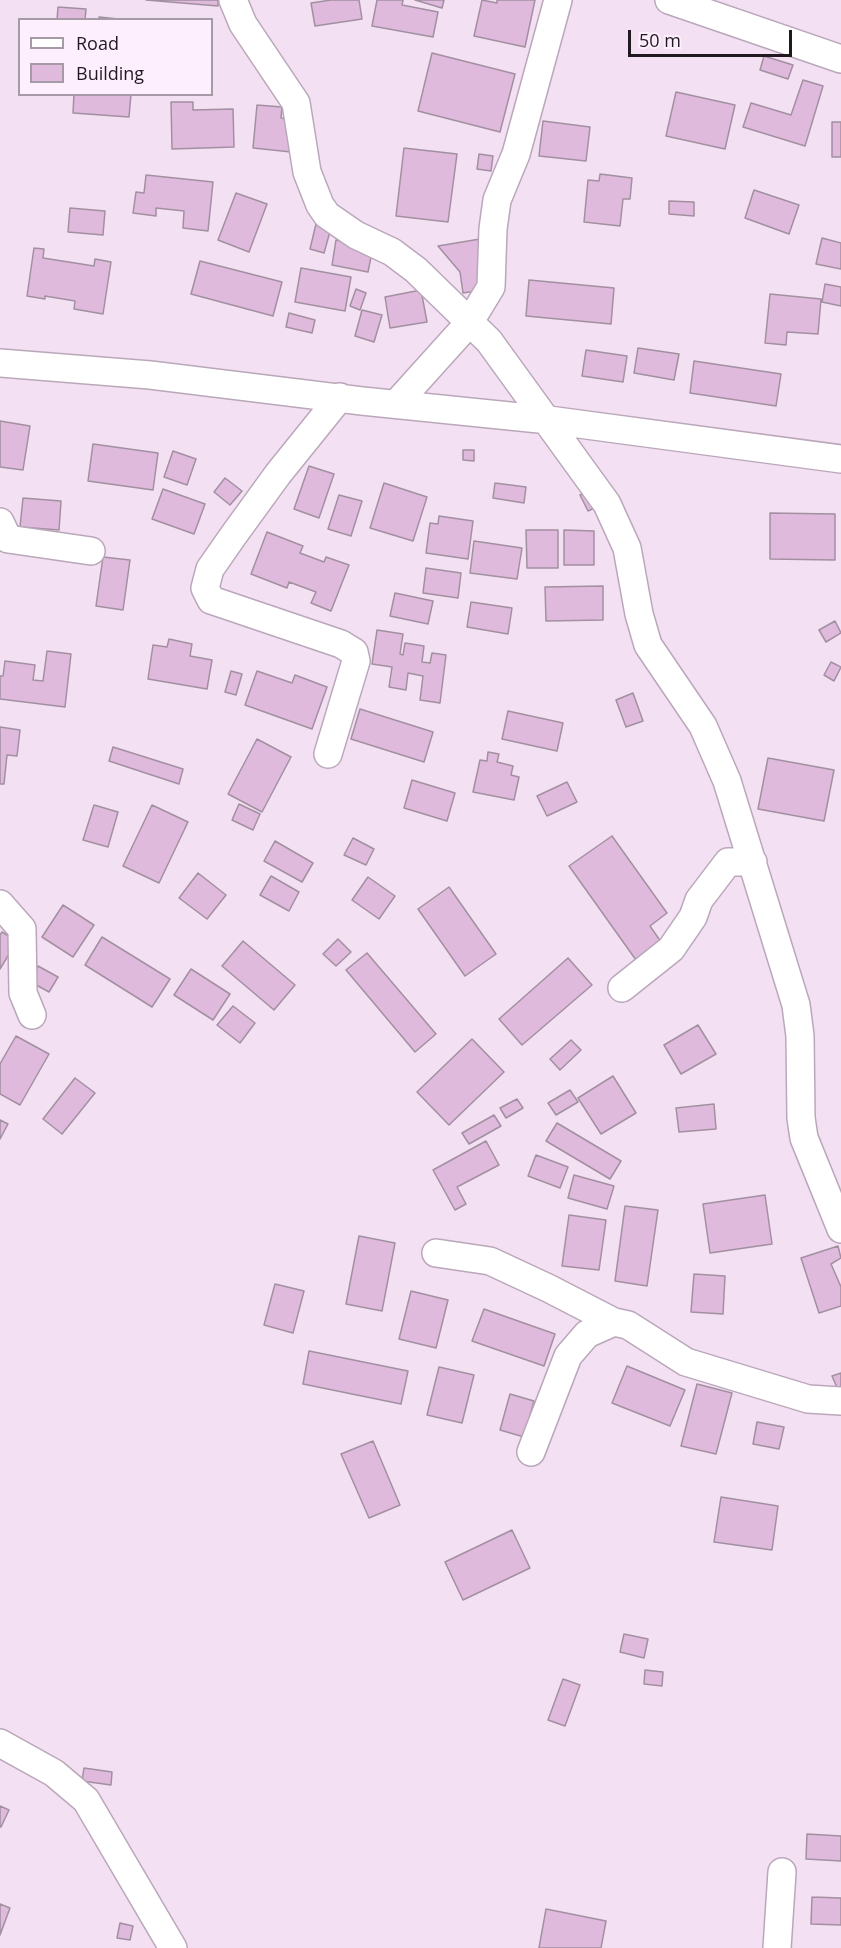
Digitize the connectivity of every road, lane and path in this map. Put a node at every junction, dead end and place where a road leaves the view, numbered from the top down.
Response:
1 (233, 0) edge
2 (558, 0) edge
3 (669, 0) edge
4 (841, 59) edge
5 (469, 323) junction
6 (0, 363) edge
7 (340, 397) junction
8 (396, 404) junction
9 (549, 420) junction
10 (841, 459) edge
11 (0, 522) edge
12 (91, 551) dead end
13 (328, 754) dead end
14 (753, 862) junction
15 (0, 904) edge
16 (622, 988) dead end
17 (32, 1015) dead end
18 (841, 1229) edge
19 (436, 1253) dead end
20 (614, 1322) junction
21 (841, 1401) edge
22 (531, 1452) dead end
23 (0, 1743) edge
24 (782, 1872) dead end
25 (173, 1948) edge
26 (777, 1948) edge

1 - 5 street
2 - 5 street
3 - 4 street
5 - 8 street
5 - 9 street
6 - 7 street
7 - 8 street
7 - 13 street
8 - 9 street
9 - 10 street
9 - 14 street
11 - 12 street
14 - 16 street
14 - 18 street
15 - 17 street
19 - 20 street
20 - 21 street
20 - 22 street
23 - 25 street
24 - 26 street

